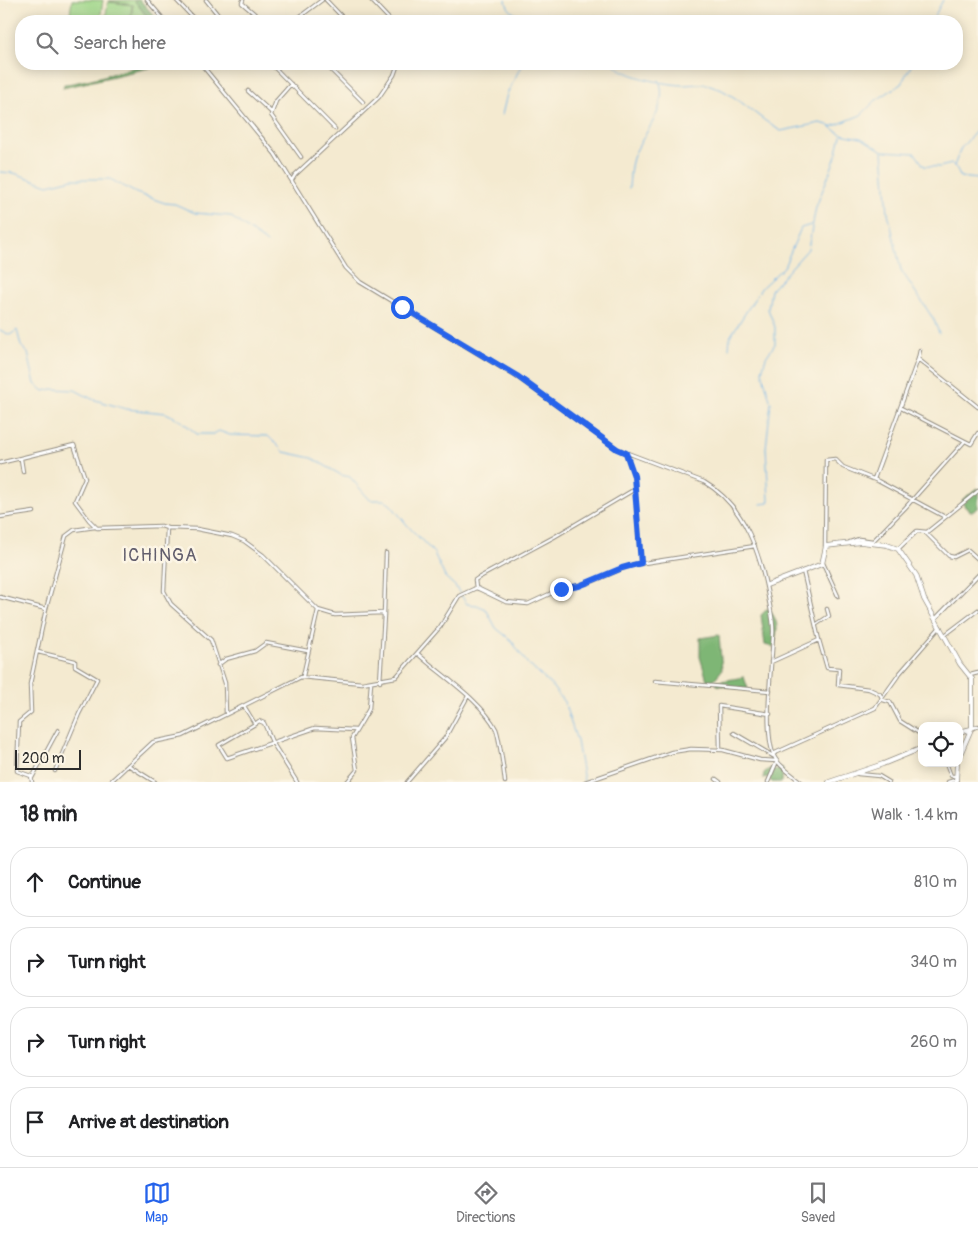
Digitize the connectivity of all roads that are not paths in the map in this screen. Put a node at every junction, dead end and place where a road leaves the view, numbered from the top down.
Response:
1 (147, 0) edge
2 (176, 0) edge
3 (206, 0) edge
4 (243, 0) edge
5 (322, 0) edge
6 (326, 0) edge
7 (371, 0) edge
8 (160, 15) edge
9 (190, 15) edge
10 (217, 15) edge
11 (255, 15) edge
12 (302, 15) edge
13 (340, 15) edge
14 (385, 15) edge
15 (206, 70) edge
16 (276, 70) edge
17 (332, 70) edge
18 (396, 70) edge
19 (291, 84) junction
20 (248, 91) dead end
21 (363, 102) dead end
22 (271, 112) junction
23 (335, 130) dead end
24 (301, 157) dead end
25 (292, 180) junction
26 (920, 350) dead end
27 (918, 359) junction
28 (978, 406) edge
29 (901, 408) junction
30 (978, 432) edge
31 (965, 441) junction
32 (626, 453) junction
33 (21, 458) junction
34 (0, 463) edge
35 (23, 472) dead end
36 (874, 479) junction
37 (634, 489) junction
38 (978, 491) edge
39 (912, 500) junction
40 (34, 512) dead end
41 (0, 517) edge
42 (946, 517) junction
43 (95, 527) junction
44 (167, 528) junction
45 (926, 533) junction
46 (850, 542) junction
47 (754, 546) junction
48 (825, 548) junction
49 (898, 549) junction
50 (386, 553) dead end
51 (978, 560) edge
52 (641, 563) junction
53 (823, 563) junction
54 (803, 570) junction
55 (978, 575) edge
56 (767, 585) junction
57 (476, 588) junction
58 (838, 596) dead end
59 (0, 597) edge
60 (46, 609) junction
61 (385, 609) junction
62 (827, 609) dead end
63 (318, 610) junction
64 (978, 610) edge
65 (379, 612) junction
66 (384, 615) junction
67 (936, 618) junction
68 (817, 624) junction
69 (940, 627) junction
70 (945, 635) junction
71 (819, 640) junction
72 (308, 651) junction
73 (38, 652) junction
74 (418, 654) junction
75 (772, 662) junction
76 (218, 665) junction
77 (978, 673) edge
78 (970, 675) junction
79 (303, 676) junction
80 (655, 681) dead end
81 (380, 682) junction
82 (370, 683) junction
83 (770, 691) junction
84 (468, 696) junction
85 (882, 698) junction
86 (244, 706) junction
87 (226, 713) junction
88 (770, 714) junction
89 (255, 724) junction
90 (978, 726) edge
91 (972, 729) junction
92 (58, 730) dead end
93 (356, 730) junction
94 (963, 731) edge
95 (918, 732) edge
96 (734, 733) dead end
97 (273, 743) junction
98 (963, 748) edge
99 (720, 750) junction
100 (918, 750) edge
101 (774, 755) junction
102 (777, 761) junction
103 (128, 765) junction
104 (948, 767) edge
105 (56, 771) dead end
106 (856, 773) junction
107 (716, 779) dead end
108 (955, 779) edge
109 (32, 780) edge
110 (110, 782) edge
111 (155, 782) edge
112 (297, 782) edge
113 (347, 782) edge
114 (407, 782) edge
115 (506, 782) edge
116 (585, 782) edge
117 (720, 782) edge
118 (768, 782) edge
119 (801, 782) edge
120 (829, 782) edge
121 (889, 782) edge
122 (948, 782) edge

1 - 8 street
2 - 9 street
3 - 10 street
4 - 11 street
5 - 12 street
6 - 13 street
7 - 14 street
15 - 25 street
16 - 19 street
17 - 21 street
18 - 25 street
19 - 22 street
19 - 23 street
20 - 22 street
22 - 24 street
25 - 32 street
26 - 27 street
27 - 28 street
27 - 29 street
29 - 31 street
29 - 36 street
30 - 31 street
31 - 39 street
32 - 37 street
32 - 47 street
33 - 34 street
33 - 35 street
33 - 43 street
36 - 39 street
36 - 48 street
37 - 52 street
37 - 57 street
38 - 42 street
39 - 42 street
39 - 46 street
40 - 41 street
42 - 45 street
43 - 44 street
43 - 60 street
44 - 63 street
44 - 76 street
45 - 49 street
45 - 51 street
46 - 48 street
46 - 49 street
47 - 52 street
47 - 56 street
48 - 53 street
49 - 67 street
50 - 61 street
52 - 57 street
53 - 54 street
53 - 58 street
54 - 56 street
54 - 68 street
55 - 67 street
56 - 75 street
57 - 74 street
59 - 60 street
60 - 73 street
61 - 65 street
61 - 66 street
62 - 68 street
63 - 65 street
63 - 72 street
64 - 70 street
65 - 66 street
66 - 81 street
67 - 69 street
68 - 71 street
69 - 70 street
69 - 85 street
70 - 78 street
71 - 75 street
71 - 85 street
72 - 76 street
72 - 79 street
73 - 105 street
73 - 109 street
74 - 81 street
74 - 84 street
75 - 83 street
76 - 87 street
77 - 78 street
78 - 91 street
79 - 82 street
79 - 86 street
80 - 83 street
81 - 82 street
82 - 93 street
83 - 88 street
84 - 114 street
84 - 115 street
85 - 95 street
85 - 101 street
86 - 87 street
86 - 89 street
87 - 103 street
88 - 99 street
88 - 101 street
89 - 97 street
89 - 97 street
90 - 91 street
91 - 94 street
91 - 98 street
92 - 109 street
93 - 97 street
93 - 113 street
96 - 101 street
97 - 112 street
99 - 102 street
99 - 116 street
100 - 106 street
101 - 102 street
102 - 118 street
102 - 119 street
103 - 110 street
103 - 111 street
104 - 108 street
106 - 120 street
106 - 121 street
107 - 117 street
108 - 122 street

